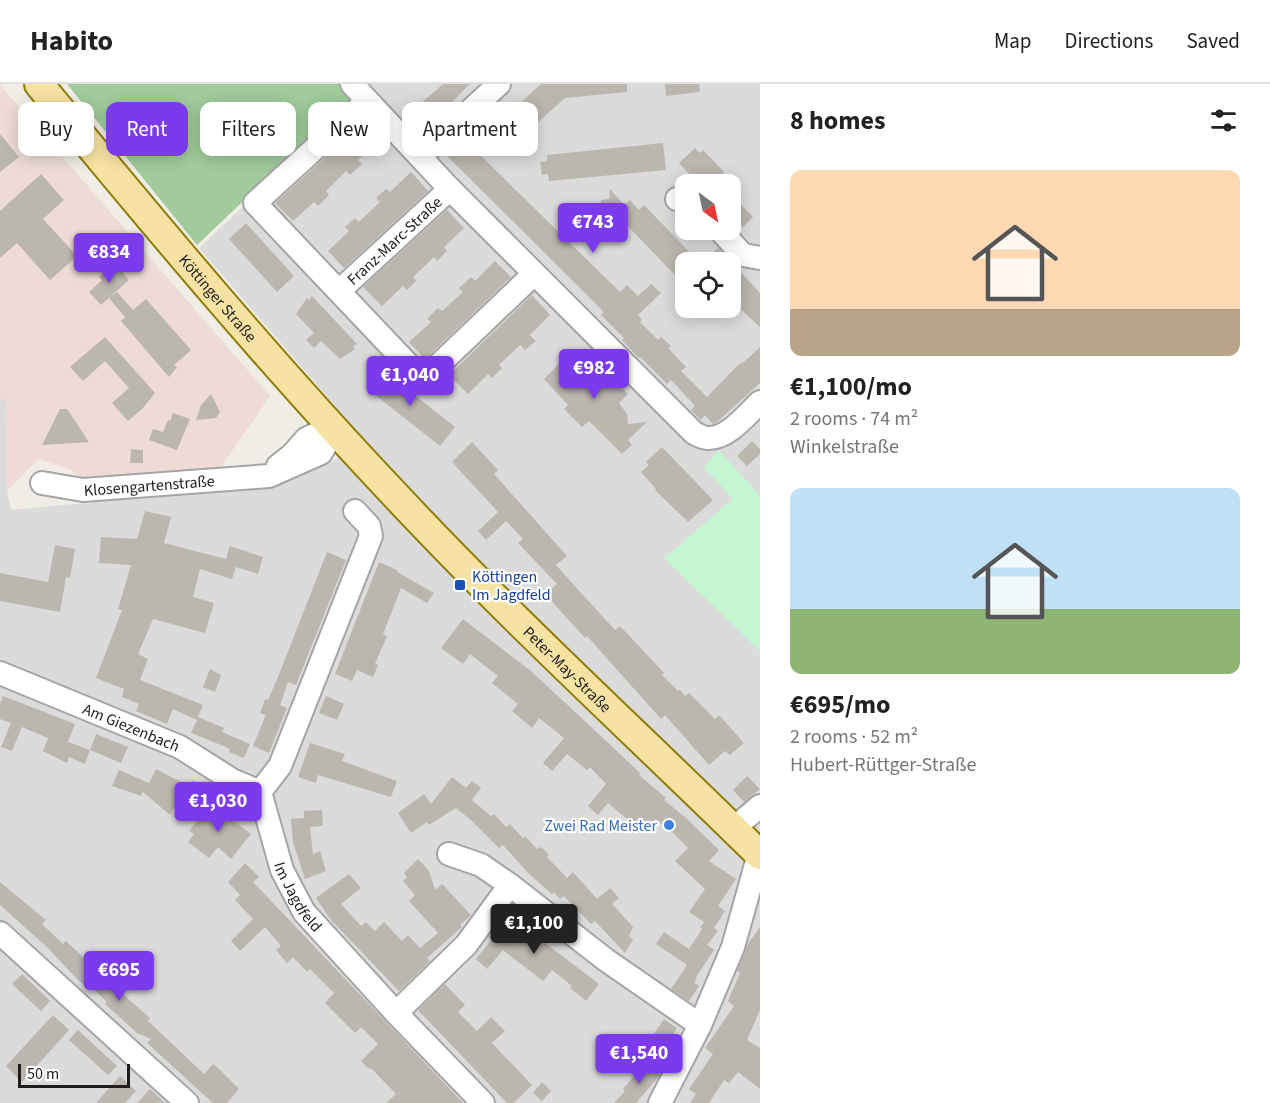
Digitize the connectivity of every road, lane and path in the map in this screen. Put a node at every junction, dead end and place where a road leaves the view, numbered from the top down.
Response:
1 (39, 84) edge
2 (352, 84) edge
3 (499, 84) edge
4 (367, 101) junction
5 (480, 102) edge
6 (402, 137) edge
7 (421, 156) edge
8 (450, 189) junction
9 (729, 240) edge
10 (760, 258) edge
11 (534, 274) junction
12 (339, 291) junction
13 (760, 402) edge
14 (331, 427) junction
15 (42, 483) dead end
16 (355, 511) dead end
17 (0, 673) edge
18 (260, 792) junction
19 (760, 806) edge
20 (733, 829) junction
21 (449, 854) dead end
22 (760, 854) edge
23 (510, 885) junction
24 (0, 933) edge
25 (396, 1013) junction
26 (700, 1025) junction
27 (187, 1103) edge
28 (483, 1103) edge
29 (660, 1103) edge

1 - 14 main road, Köttinger Straße
2 - 4 street, Franz-Marc-Straße
3 - 5 street
4 - 6 street, Franz-Marc-Straße
4 - 12 street, Franz-Marc-Straße
7 - 8 street, Franz-Marc-Straße
8 - 11 street, Franz-Marc-Straße
8 - 12 street, Franz-Marc-Straße
9 - 10 street
11 - 12 street, Franz-Marc-Straße
11 - 13 street, Franz-Marc-Straße
14 - 15 street, Klosengartenstraße
14 - 20 main road, Peter-May-Straße
16 - 18 street
17 - 18 street, Am Giezenbach
18 - 25 street, Im Jagdfeld
19 - 20 street
20 - 22 main road, Peter-May-Straße
21 - 23 street
22 - 26 street
23 - 25 street
23 - 26 street
24 - 27 street
25 - 28 street, Im Jagdfeld
26 - 29 street

